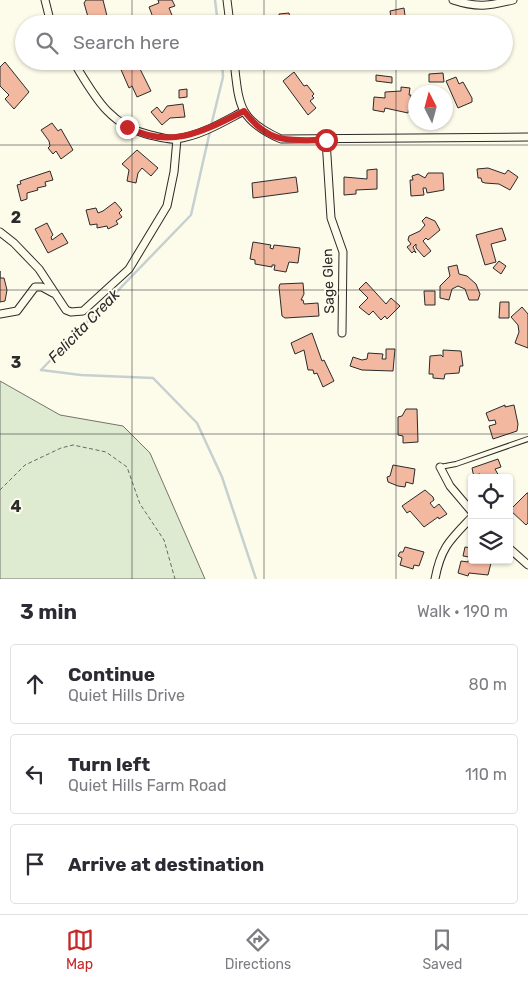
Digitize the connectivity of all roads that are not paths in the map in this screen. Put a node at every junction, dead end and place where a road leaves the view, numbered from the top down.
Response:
1 (45, 0) edge
2 (227, 0) edge
3 (453, 0) edge
4 (513, 0) edge
5 (49, 15) edge
6 (229, 15) edge
7 (78, 70) edge
8 (235, 70) edge
9 (244, 111) junction
10 (528, 137) edge
11 (177, 139) junction
12 (326, 140) junction
13 (0, 232) edge
14 (55, 294) junction
15 (0, 314) edge
16 (342, 333) dead end
17 (528, 439) edge
18 (440, 467) joint
19 (468, 507) edge
20 (470, 519) edge
21 (513, 552) edge
22 (528, 565) edge
23 (434, 579) edge

1 - 5 street
2 - 6 street
3 - 4 street
7 - 11 street
8 - 9 street
9 - 11 street
9 - 12 street
10 - 12 street
11 - 14 street
12 - 16 street, Sage Glen
13 - 14 street
14 - 15 street
17 - 18 lane
18 - 19 street
20 - 23 street
21 - 22 street

